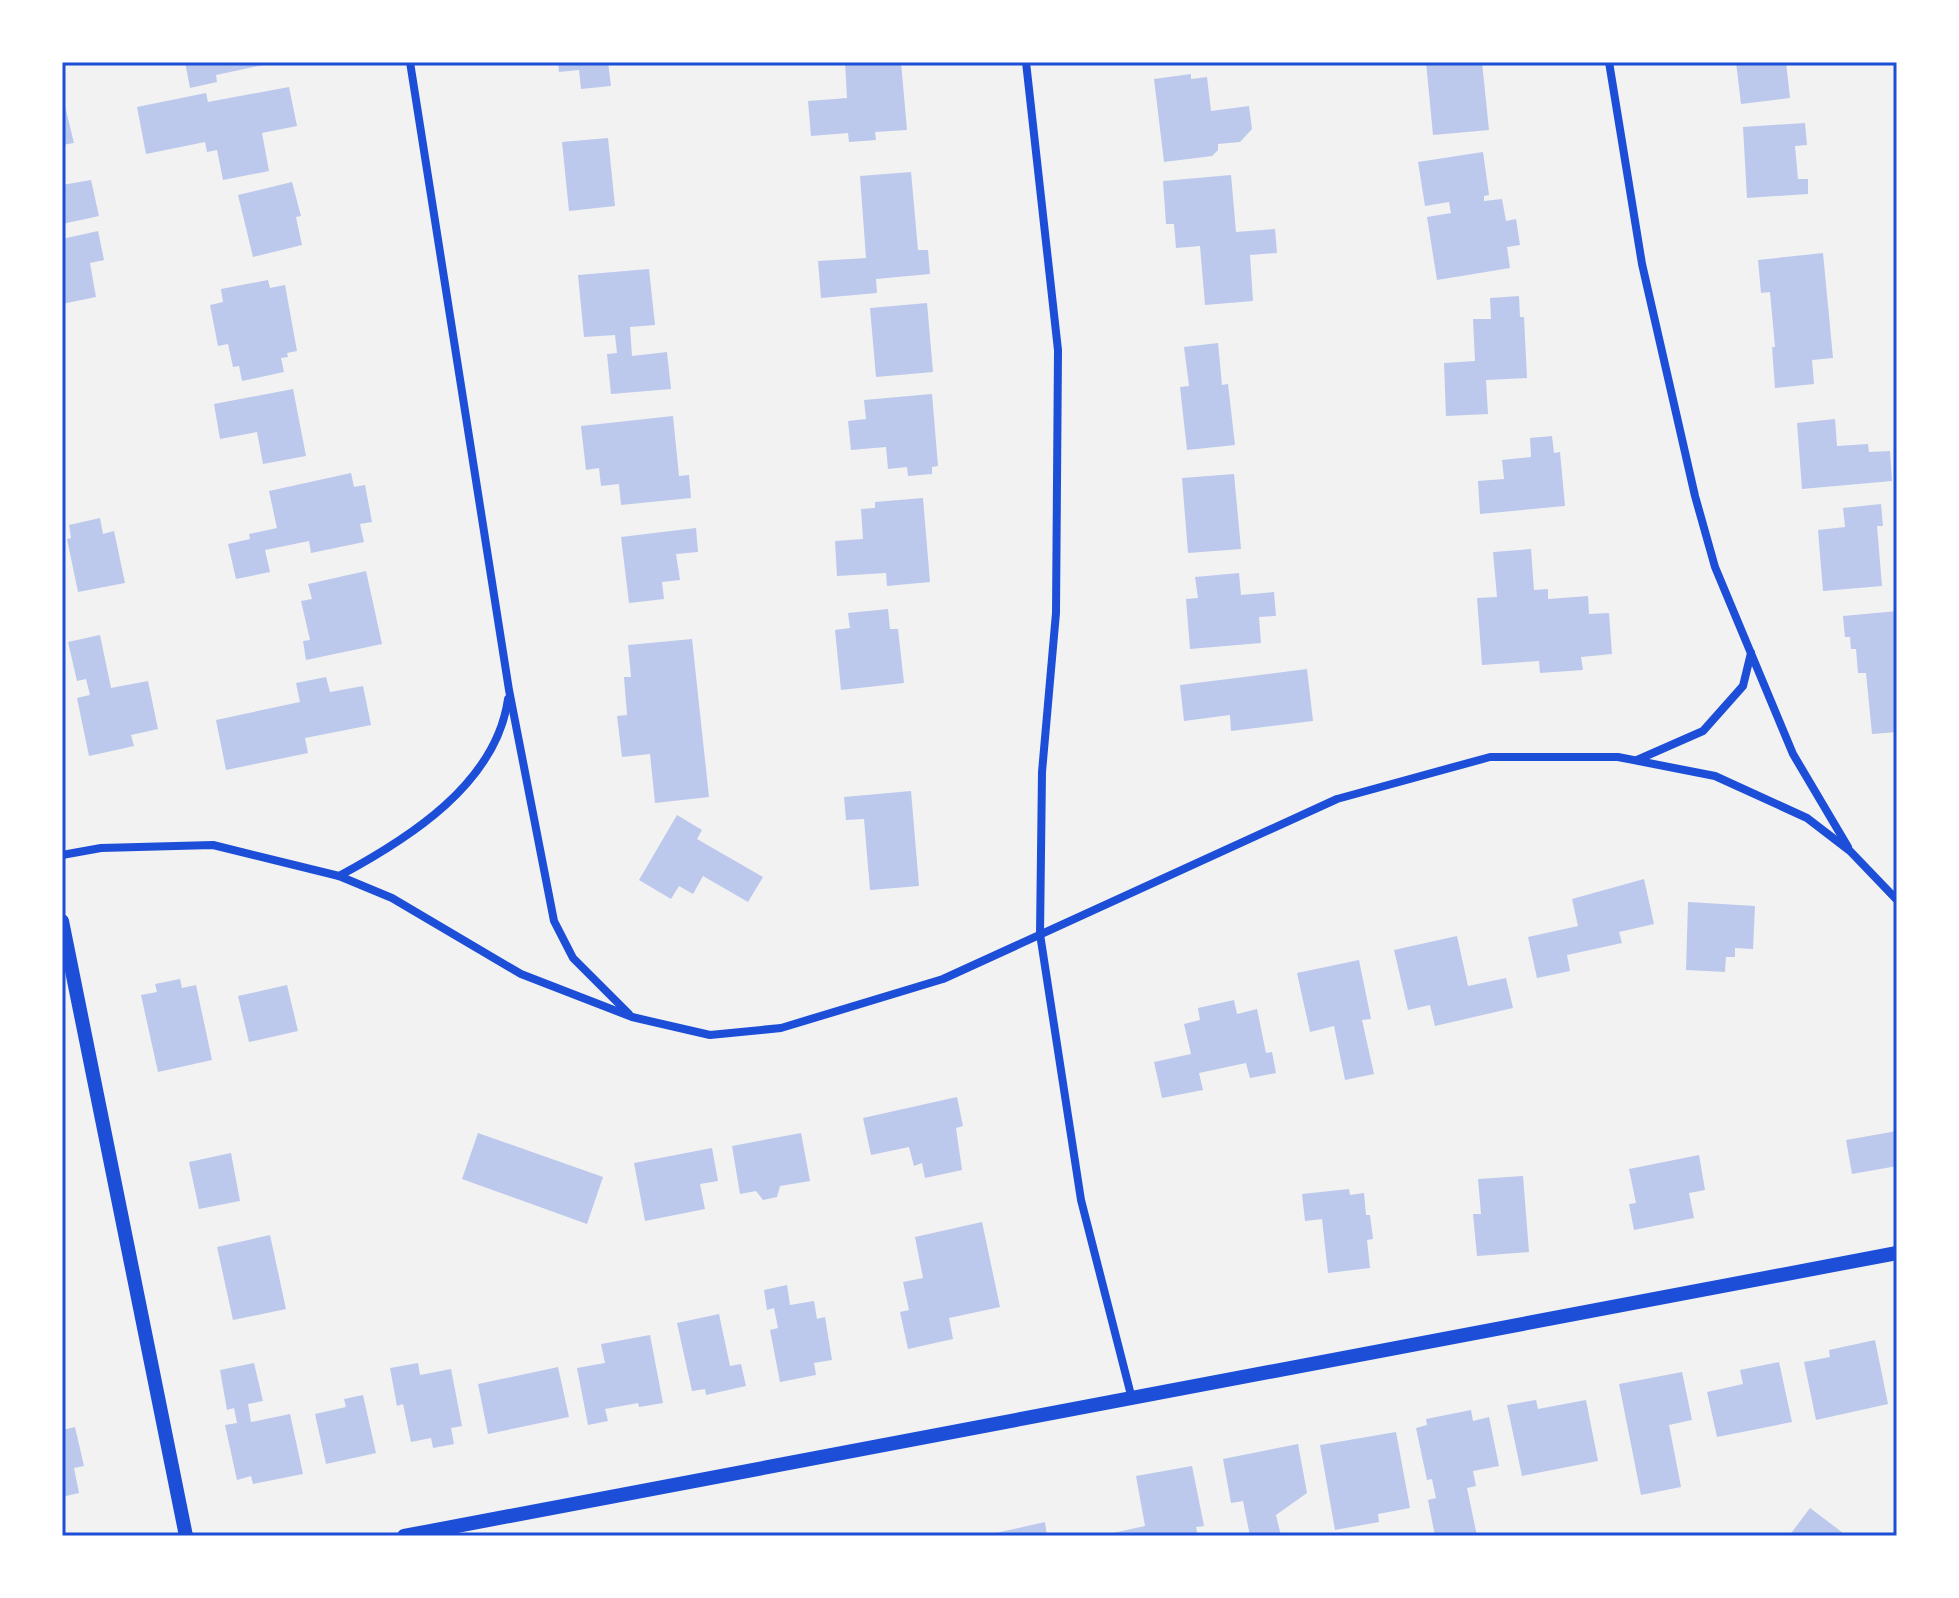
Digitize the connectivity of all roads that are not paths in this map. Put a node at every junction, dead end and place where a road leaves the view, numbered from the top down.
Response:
1 (410, 62) edge
2 (1026, 62) edge
3 (1609, 62) edge
4 (1751, 652) junction
5 (509, 690) junction
6 (1636, 760) junction
7 (1850, 851) junction
8 (62, 855) edge
9 (339, 876) junction
10 (1897, 900) edge
11 (62, 921) edge
12 (1040, 934) junction
13 (632, 1017) junction
14 (1897, 1253) edge
15 (1132, 1399) junction
16 (186, 1536) edge
17 (404, 1536) edge

1 - 5 street
2 - 12 street
3 - 4 street
4 - 6 street
4 - 7 street
5 - 9 street
5 - 13 street
6 - 7 street
6 - 12 street
7 - 10 street
8 - 9 street
9 - 13 street
11 - 16 street
12 - 13 street
12 - 15 street
14 - 15 street
15 - 17 street

